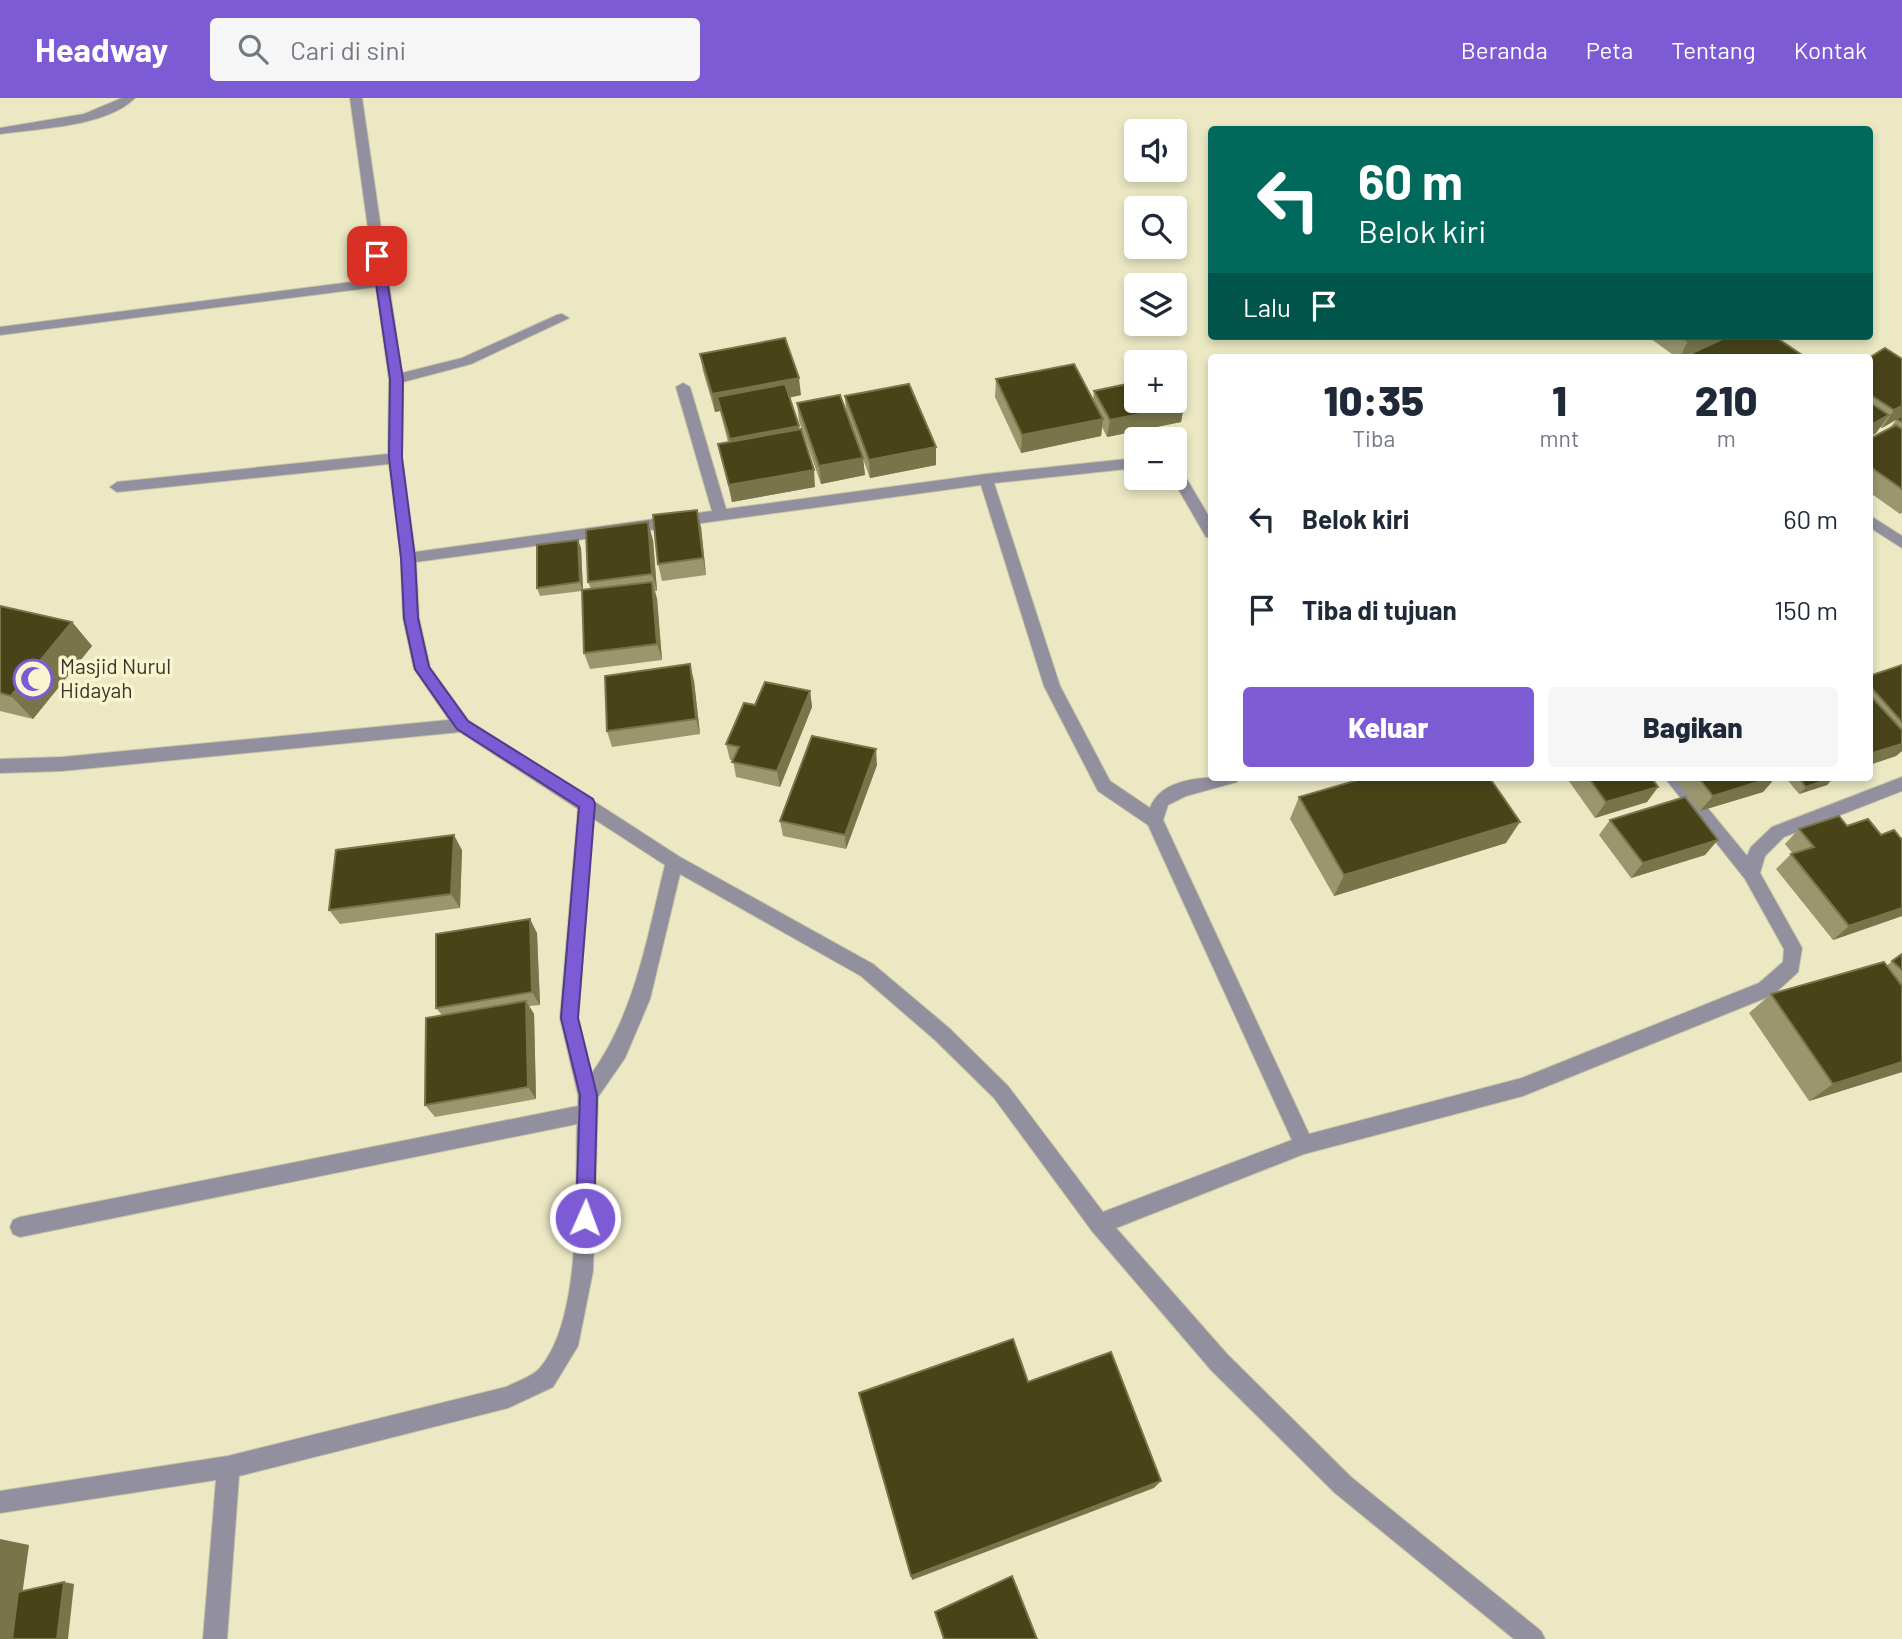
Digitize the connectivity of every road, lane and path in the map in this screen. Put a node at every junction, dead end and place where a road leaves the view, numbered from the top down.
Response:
1 (129, 98) edge
2 (356, 98) edge
3 (0, 131) edge
4 (381, 282) junction
5 (562, 318) dead end
6 (0, 331) edge
7 (397, 379) junction
8 (683, 387) dead end
9 (395, 458) junction
10 (1124, 464) edge
11 (986, 479) junction
12 (117, 486) dead end
13 (1186, 490) edge
14 (720, 514) junction
15 (1873, 523) edge
16 (1208, 528) edge
17 (1902, 543) edge
18 (408, 558) junction
19 (463, 725) junction
20 (0, 766) edge
21 (1216, 781) edge
22 (1674, 781) edge
23 (1902, 784) edge
24 (587, 804) junction
25 (1154, 820) junction
26 (674, 862) junction
27 (1751, 874) junction
28 (588, 1104) junction
29 (1304, 1145) junction
30 (1099, 1224) junction
31 (20, 1227) dead end
32 (228, 1466) junction
33 (0, 1502) edge
34 (215, 1639) edge
35 (1533, 1639) edge

1 - 3 street
2 - 4 street
4 - 6 street
4 - 7 street
5 - 7 street
7 - 9 street
8 - 14 street
9 - 12 street
9 - 18 street
10 - 11 street
11 - 14 street
11 - 25 street
13 - 16 street
14 - 18 street
15 - 17 street
18 - 19 street
19 - 20 street
19 - 24 street
21 - 25 street
22 - 27 street
23 - 27 street
24 - 26 street
24 - 28 street
25 - 29 street
26 - 28 street
26 - 30 street
27 - 29 street
28 - 31 street
28 - 32 street
29 - 30 street
30 - 35 street
32 - 33 street
32 - 34 street

